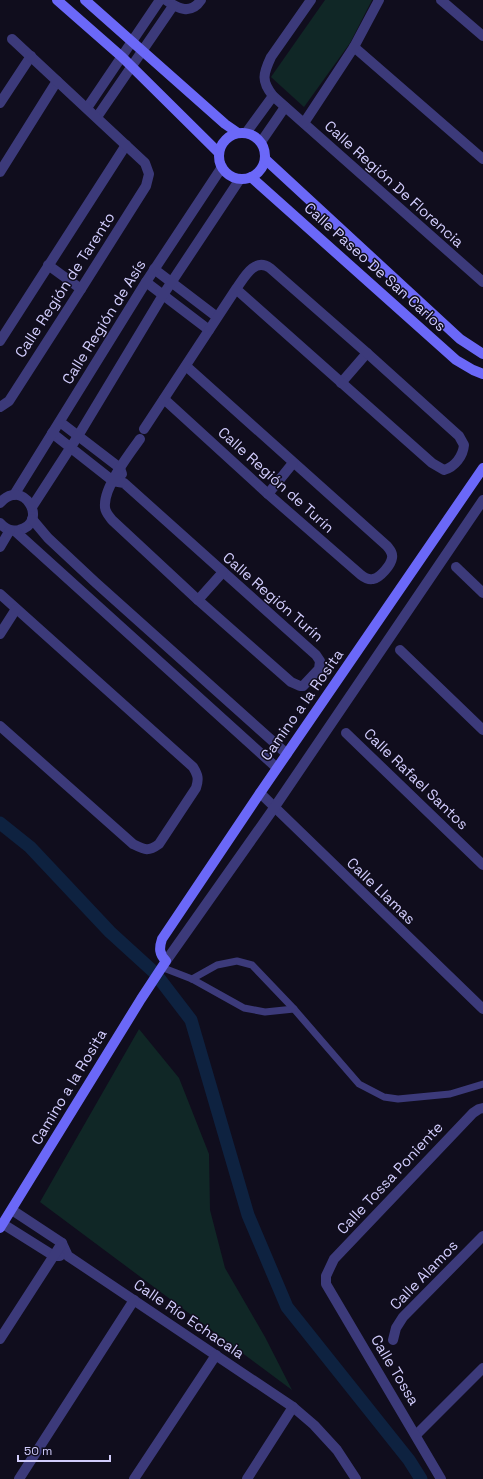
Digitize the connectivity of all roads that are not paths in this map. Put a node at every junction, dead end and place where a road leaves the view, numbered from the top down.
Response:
1 (57, 0) edge
2 (85, 0) edge
3 (160, 0) edge
4 (201, 0) edge
5 (311, 0) edge
6 (379, 0) edge
7 (442, 0) edge
8 (169, 3) edge
9 (483, 36) edge
10 (12, 39) dead end
11 (132, 42) junction
12 (354, 47) junction
13 (142, 51) junction
14 (31, 56) junction
15 (122, 57) junction
16 (131, 66) junction
17 (57, 81) junction
18 (273, 96) junction
19 (0, 103) edge
20 (285, 107) junction
21 (87, 108) junction
22 (96, 117) junction
23 (304, 123) junction
24 (242, 133) junction
25 (261, 142) junction
26 (126, 145) junction
27 (219, 154) junction
28 (265, 159) junction
29 (483, 159) edge
30 (222, 166) junction
31 (0, 172) edge
32 (251, 177) junction
33 (240, 179) junction
34 (48, 265) junction
35 (154, 269) junction
36 (146, 282) junction
37 (172, 282) junction
38 (483, 282) edge
39 (82, 289) junction
40 (236, 289) junction
41 (163, 295) junction
42 (217, 317) junction
43 (209, 330) junction
44 (0, 341) edge
45 (367, 352) junction
46 (483, 354) edge
47 (186, 366) junction
48 (483, 374) edge
49 (341, 383) junction
50 (164, 399) junction
51 (0, 407) edge
52 (60, 422) junction
53 (144, 429) dead end
54 (52, 433) junction
55 (78, 436) junction
56 (140, 439) dead end
57 (70, 447) junction
58 (293, 463) junction
59 (120, 468) junction
60 (483, 468) edge
61 (113, 481) junction
62 (124, 483) junction
63 (0, 490) edge
64 (268, 494) junction
65 (12, 495) junction
66 (483, 500) edge
67 (0, 503) edge
68 (32, 507) junction
69 (32, 519) junction
70 (0, 523) edge
71 (12, 531) junction
72 (0, 547) edge
73 (456, 567) dead end
74 (223, 572) junction
75 (483, 593) edge
76 (0, 594) edge
77 (198, 600) junction
78 (16, 609) junction
79 (0, 634) edge
80 (155, 635) junction
81 (143, 647) junction
82 (400, 650) dead end
83 (0, 726) edge
84 (483, 730) edge
85 (346, 733) dead end
86 (287, 754) junction
87 (277, 768) junction
88 (260, 793) junction
89 (274, 808) junction
90 (483, 865) edge
91 (161, 967) junction
92 (192, 979) junction
93 (481, 1003) edge
94 (294, 1009) junction
95 (483, 1084) edge
96 (483, 1108) edge
97 (12, 1210) junction
98 (2, 1226) edge
99 (483, 1236) edge
100 (62, 1243) junction
101 (54, 1256) junction
102 (68, 1256) junction
103 (326, 1276) joint
104 (134, 1300) junction
105 (0, 1339) edge
106 (393, 1340) dead end
107 (216, 1355) junction
108 (483, 1368) edge
109 (293, 1407) junction
110 (416, 1435) junction
111 (19, 1479) edge
112 (134, 1479) edge
113 (247, 1479) edge
114 (356, 1479) edge
115 (441, 1479) edge

1 - 15 street
2 - 11 street
3 - 11 street
4 - 8 street
5 - 18 street, Calle Región De Florencia
6 - 12 street, Calle Región De Florencia
7 - 9 street
8 - 13 street
10 - 14 street
11 - 13 street
11 - 15 street
12 - 23 street, Calle Región De Florencia
12 - 29 street
13 - 16 street
13 - 24 street
14 - 17 street
14 - 19 street
15 - 16 street
15 - 21 street
16 - 22 street
16 - 27 street
17 - 21 street
17 - 31 street
18 - 20 street, Calle Región De Florencia
18 - 24 street
20 - 23 street, Calle Región De Florencia
20 - 25 street
21 - 22 street
22 - 26 street
23 - 38 street, Calle Región De Florencia
24 - 25 street
24 - 27 street
25 - 28 street
26 - 34 street, Calle Región de Tarento
26 - 39 street, Calle Región de Tarento
27 - 30 street
28 - 32 street
28 - 46 street, Calle Paseo De San Carlos
30 - 33 street
30 - 35 street, Calle Región de Asís
32 - 33 street
32 - 48 street, Calle Paseo De San Carlos
33 - 37 street
34 - 39 street
34 - 44 street, Calle Región de Tarento
35 - 36 street, Calle Región de Asís
35 - 37 street, Calle Región de Asís
36 - 41 street, Calle Región de Asís
36 - 52 street, Calle Región de Asís
37 - 41 street
37 - 42 street, Calle Región de Asís
39 - 51 street, Calle Región de Tarento
40 - 42 street
40 - 45 street
40 - 49 street
41 - 43 street, Calle Región de Asís
41 - 55 street
42 - 43 street
43 - 47 street
45 - 49 street
45 - 49 street
47 - 50 street
47 - 58 street
50 - 53 street
50 - 64 street, Calle Región de Turín
52 - 54 street, Calle Región de Asís
52 - 55 street
54 - 57 street
54 - 65 street, Calle Región de Asís
55 - 57 street
55 - 59 street
56 - 59 street
57 - 61 street
57 - 68 street
58 - 64 street
58 - 64 street, Calle Región de Turín
59 - 61 street
59 - 62 street
60 - 86 street, Camino a la Rosita
61 - 62 street
61 - 77 street, Calle Región Turín
62 - 74 street, Calle Región Turín
63 - 65 street
65 - 67 street
65 - 68 street
66 - 89 street, Camino a la Rosita
68 - 69 street
69 - 71 street
69 - 80 street
70 - 71 street
71 - 72 street
71 - 81 street
73 - 75 street
74 - 77 street
74 - 77 street, Calle Región Turín
76 - 78 street
78 - 79 street
78 - 83 street
80 - 81 street
80 - 86 street
81 - 87 street
82 - 84 street
85 - 90 street, Calle Rafael Santos
86 - 87 street, Camino a la Rosita
87 - 88 street, Camino a la Rosita
88 - 89 street, Calle Llamas
88 - 91 street, Camino a la Rosita
89 - 91 street, Camino a la Rosita
89 - 93 street, Calle Llamas
91 - 92 lane
91 - 97 street, Camino a la Rosita
92 - 94 lane
92 - 94 lane
94 - 95 lane
96 - 103 street, Calle Tossa Poniente
97 - 98 street, Camino a la Rosita
97 - 100 street
98 - 101 street
99 - 106 street, Calle Alamos
100 - 101 street
100 - 102 street
101 - 102 street
101 - 105 street
102 - 104 street, Calle Río Echacala
103 - 110 street, Calle Tossa
104 - 107 street, Calle Río Echacala
104 - 111 street
107 - 109 street, Calle Río Echacala
107 - 112 street
108 - 110 street
109 - 113 street
109 - 114 street, Calle Río Echacala
110 - 115 street, Calle Tossa

